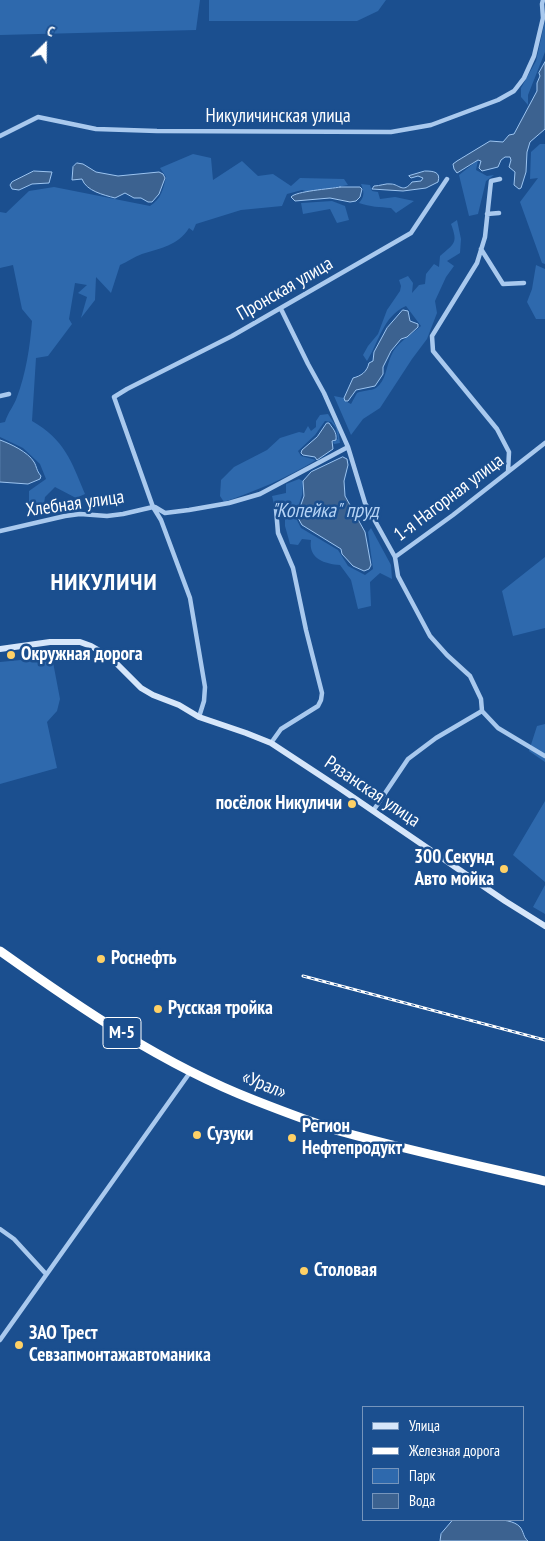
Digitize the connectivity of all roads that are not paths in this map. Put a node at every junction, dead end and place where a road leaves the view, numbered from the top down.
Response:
1 (543, 0) edge
2 (0, 136) edge
3 (447, 179) dead end
4 (500, 179) dead end
5 (499, 213) dead end
6 (487, 214) junction
7 (481, 249) junction
8 (524, 283) dead end
9 (281, 309) junction
10 (9, 394) dead end
11 (0, 396) edge
12 (545, 443) edge
13 (348, 447) junction
14 (508, 472) junction
15 (153, 507) junction
16 (276, 510) dead end
17 (0, 532) edge
18 (395, 557) junction
19 (0, 649) edge
20 (482, 710) junction
21 (199, 717) junction
22 (271, 743) junction
23 (545, 756) edge
24 (373, 811) junction
25 (544, 923) edge
26 (0, 951) edge
27 (191, 1071) junction
28 (545, 1182) edge
29 (0, 1229) edge
30 (46, 1274) junction
31 (0, 1340) edge

1 - 2 street, Никуличинская улица
3 - 9 street, Пронская улица
4 - 6 street
5 - 6 street
6 - 7 street
7 - 8 street
7 - 14 street
9 - 13 street, 1-я Нагорная улица
9 - 15 street, Пронская улица
10 - 11 street
12 - 14 street, 1-я Нагорная улица
13 - 15 street
13 - 18 street, 1-я Нагорная улица
14 - 18 street, 1-я Нагорная улица
15 - 17 street, Хлебная улица
15 - 21 street
16 - 22 street
18 - 20 street
19 - 21 street, Рязанская улица
20 - 23 street
20 - 24 street
21 - 22 street, Рязанская улица
22 - 24 street, Рязанская улица
24 - 25 street, Рязанская улица
26 - 27 highway, «Урал» / М-5
27 - 28 highway, «Урал» / М-5
27 - 30 street
29 - 30 street
30 - 31 street

